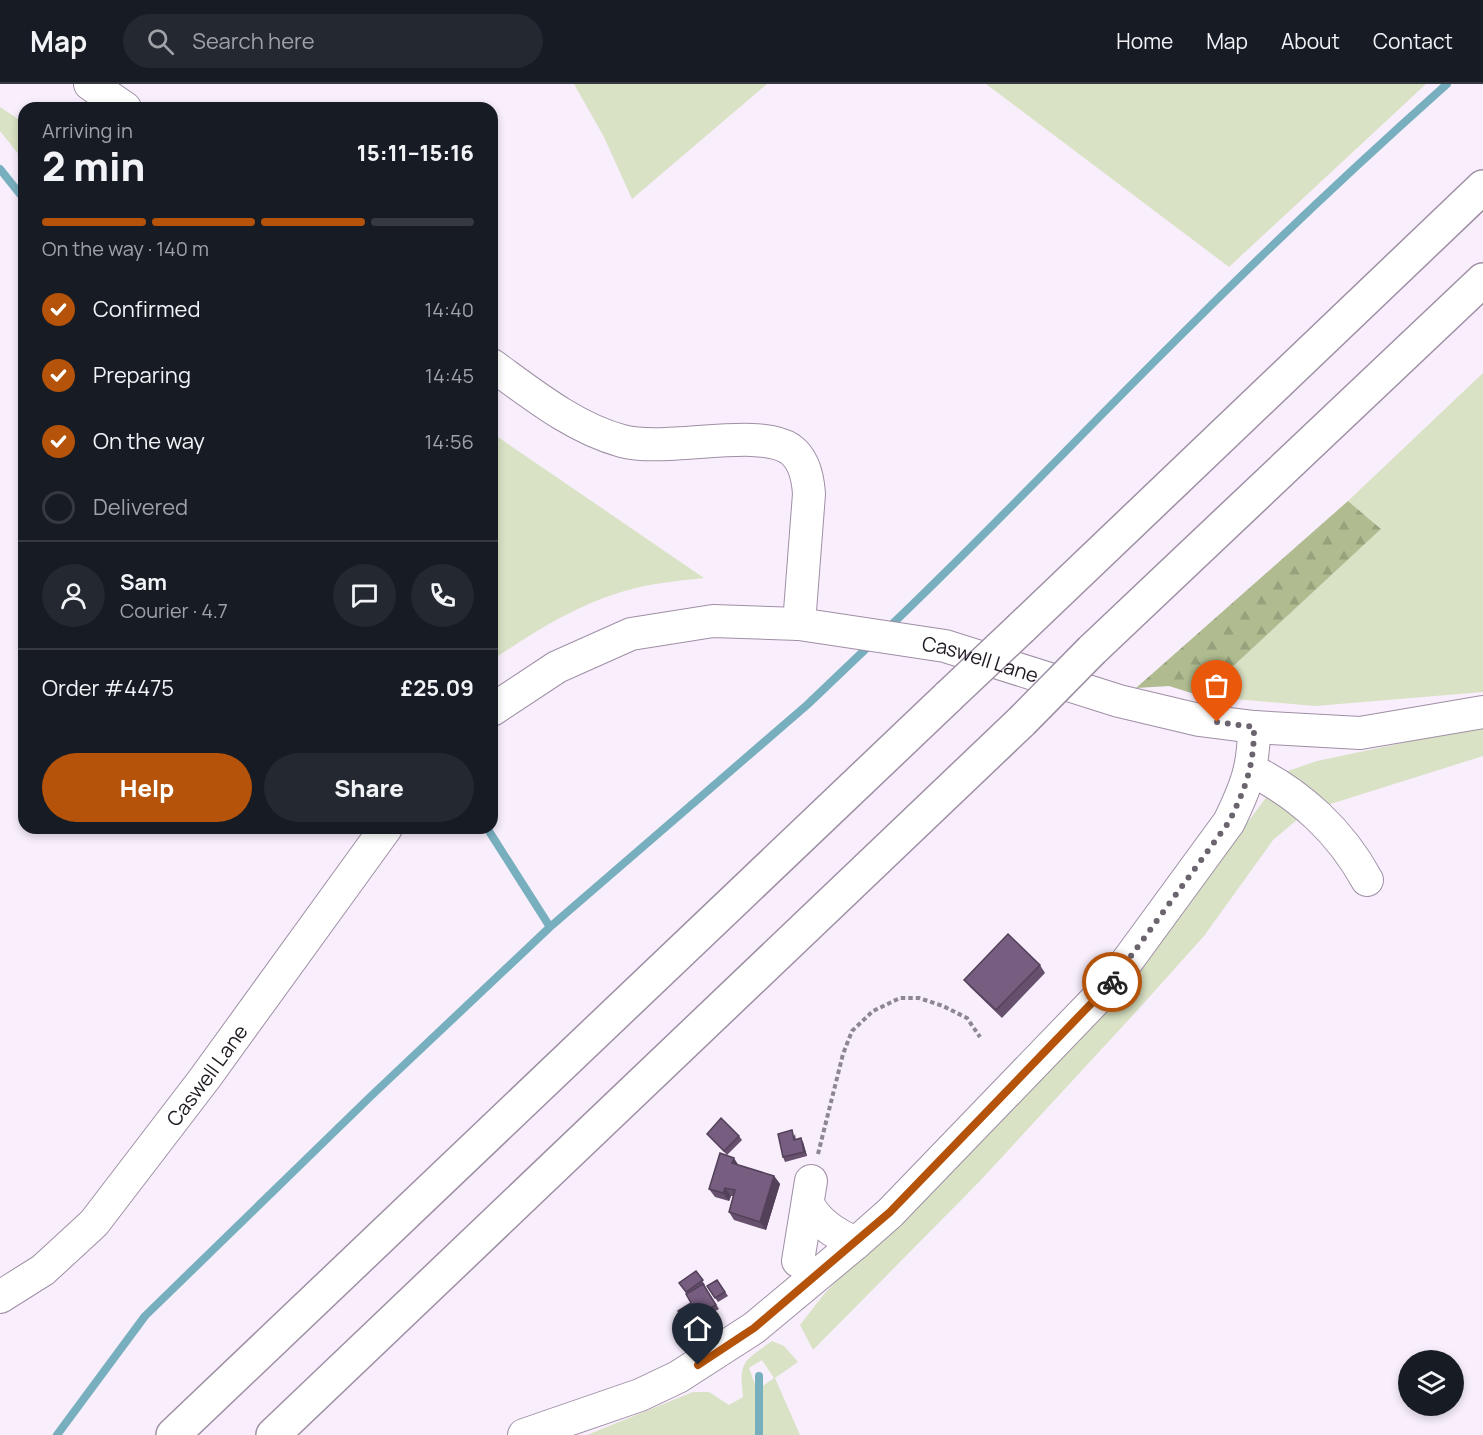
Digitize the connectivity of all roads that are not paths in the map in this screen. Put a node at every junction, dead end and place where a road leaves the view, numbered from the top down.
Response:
1 (90, 84) edge
2 (116, 102) edge
3 (1483, 187) edge
4 (1483, 280) edge
5 (498, 370) edge
6 (799, 624) junction
7 (498, 706) edge
8 (1483, 711) edge
9 (1254, 727) junction
10 (1251, 770) junction
11 (382, 834) edge
12 (1368, 880) dead end
13 (856, 1243) junction
14 (798, 1261) dead end
15 (0, 1297) edge
16 (173, 1435) edge
17 (273, 1435) edge
18 (524, 1435) edge

1 - 2 street
3 - 16 highway, bridge
4 - 17 highway, bridge
5 - 6 street
6 - 7 street, Caswell Lane
6 - 9 street, Caswell Lane
8 - 9 street, Caswell Lane
9 - 10 street
10 - 12 street
10 - 13 street
11 - 15 street, Caswell Lane
13 - 14 street
13 - 18 street

